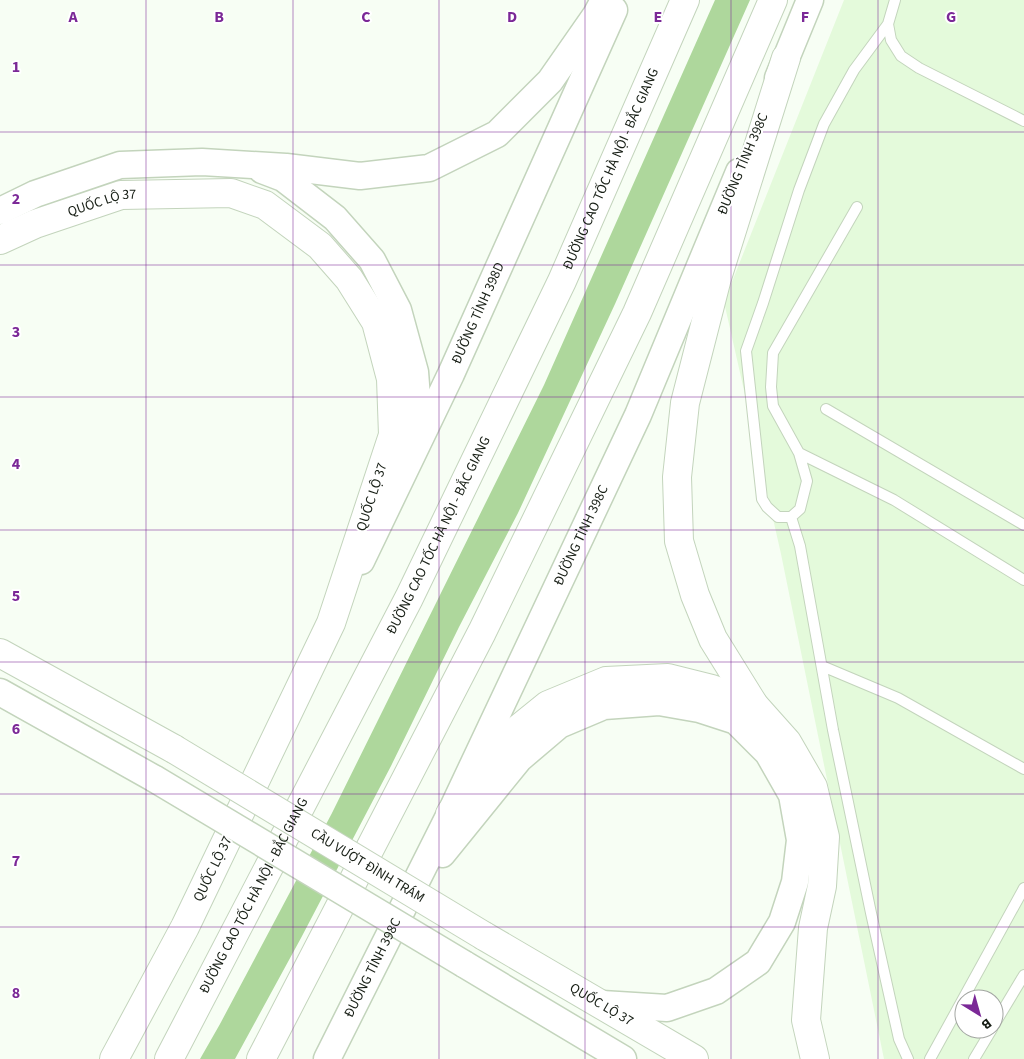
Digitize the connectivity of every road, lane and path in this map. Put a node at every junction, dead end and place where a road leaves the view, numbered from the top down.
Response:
1 (604, 0) edge
2 (618, 0) edge
3 (684, 0) edge
4 (773, 0) edge
5 (810, 0) edge
6 (895, 0) edge
7 (888, 24) junction
8 (786, 58) junction
9 (1024, 121) edge
10 (249, 165) junction
11 (857, 207) dead end
12 (0, 211) edge
13 (0, 240) edge
14 (826, 409) dead end
15 (799, 453) junction
16 (391, 500) junction
17 (791, 516) junction
18 (1024, 525) edge
19 (1024, 580) edge
20 (331, 623) junction
21 (0, 653) edge
22 (822, 666) junction
23 (0, 692) edge
24 (754, 705) junction
25 (1024, 769) edge
26 (450, 814) junction
27 (1024, 888) edge
28 (410, 893) junction
29 (484, 936) joint
30 (1024, 975) edge
31 (602, 1004) junction
32 (1004, 1008) edge
33 (347, 1016) junction
34 (569, 1028) junction
35 (986, 1039) edge
36 (114, 1057) edge
37 (169, 1059) edge
38 (261, 1059) edge
39 (327, 1059) edge
40 (336, 1059) edge
41 (588, 1059) edge
42 (623, 1059) edge
43 (694, 1059) edge
44 (815, 1059) edge
45 (908, 1059) edge
46 (930, 1059) edge
47 (974, 1059) edge

1 - 10 main road
2 - 16 main road, ĐƯỜNG TỈNH 398D
3 - 37 highway, ĐƯỜNG CAO TỐC HÀ NỘI - BẮC GIANG
4 - 38 highway
5 - 8 main road, ĐƯỜNG TỈNH 398C
6 - 7 lane
7 - 9 lane
7 - 17 lane
8 - 24 highway
8 - 26 main road, ĐƯỜNG TỈNH 398C
10 - 12 main road
10 - 16 main road
11 - 15 lane
13 - 20 highway, QUỐC LỘ 37
14 - 18 lane
15 - 17 lane
15 - 19 lane
16 - 20 main road, ĐƯỜNG TỈNH 398D
17 - 22 lane
20 - 36 highway, QUỐC LỘ 37
21 - 29 highway, CẦU VƯỢT ĐÌNH TRÁM, bridge
22 - 25 lane
22 - 45 lane
23 - 34 main road, bridge
24 - 26 highway
24 - 44 highway
26 - 28 main road, ĐƯỜNG TỈNH 398C
27 - 46 lane
28 - 31 main road
28 - 33 main road, ĐƯỜNG TỈNH 398C
29 - 31 highway, QUỐC LỘ 37
30 - 32 lane
31 - 43 highway, QUỐC LỘ 37
33 - 39 main road, ĐƯỜNG TỈNH 398C
33 - 40 main road
34 - 41 main road
34 - 42 main road
35 - 47 lane

